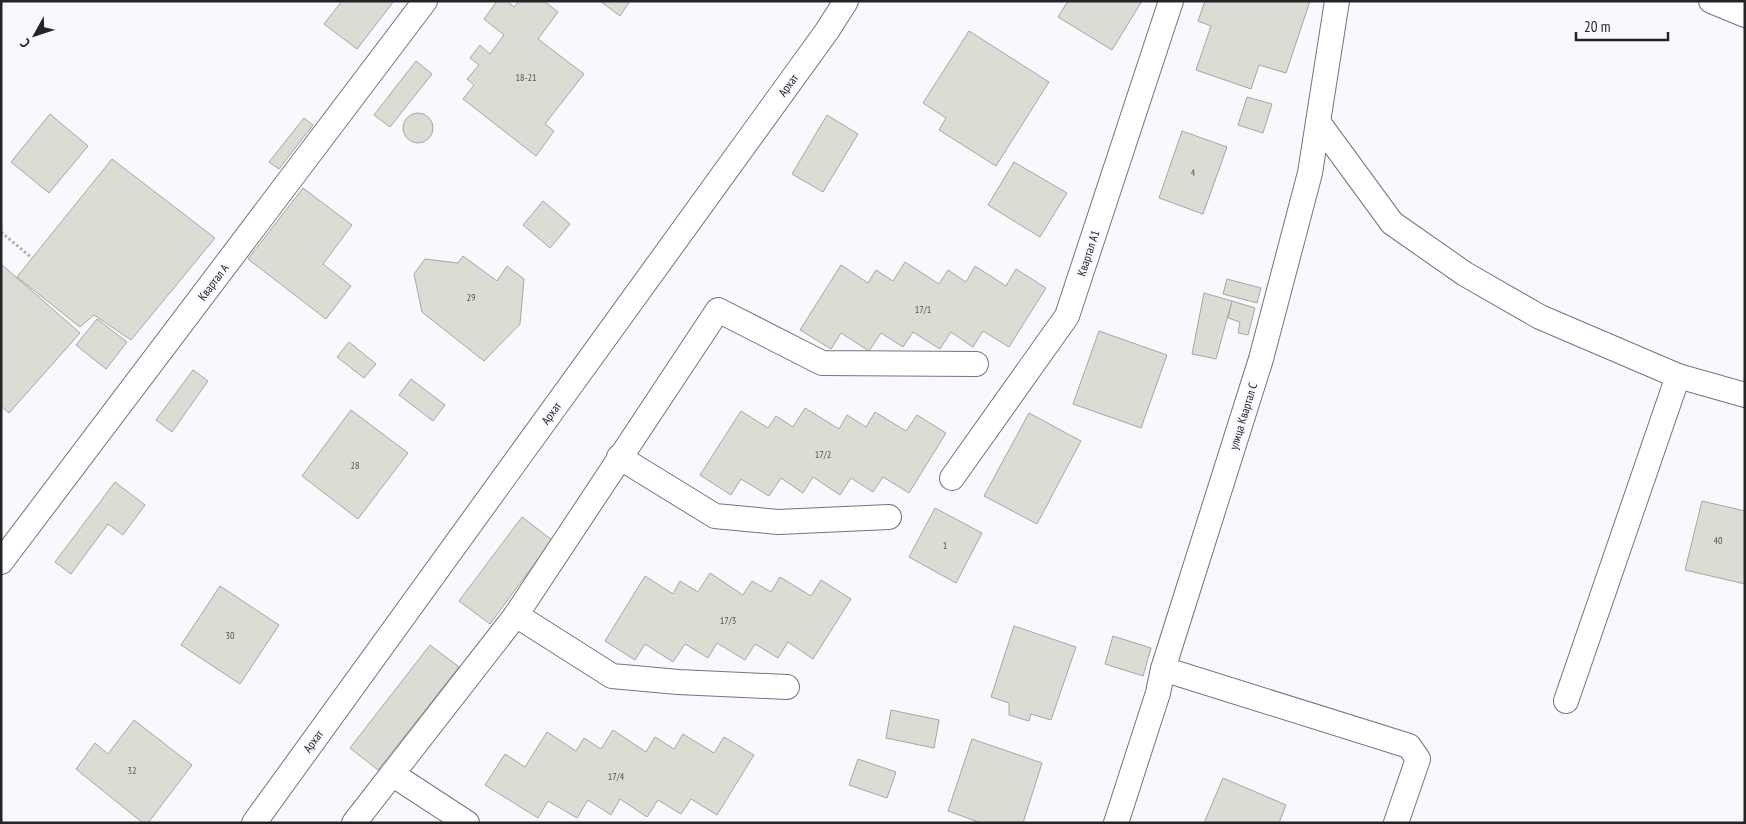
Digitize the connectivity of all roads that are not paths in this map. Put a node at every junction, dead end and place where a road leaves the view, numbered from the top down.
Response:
1 (426, 1) edge
2 (846, 1) edge
3 (1171, 1) edge
4 (1336, 1) edge
5 (1711, 1) edge
6 (1745, 15) edge
7 (1318, 122) junction
8 (976, 364) dead end
9 (1678, 376) junction
10 (1745, 395) edge
11 (619, 457) junction
12 (952, 478) dead end
13 (889, 518) dead end
14 (1, 562) edge
15 (516, 615) junction
16 (1163, 669) junction
17 (787, 687) dead end
18 (1566, 701) dead end
19 (392, 774) junction
20 (254, 823) edge
21 (354, 823) edge
22 (467, 823) edge
23 (1116, 823) edge
24 (1396, 823) edge

1 - 14 street, Квартал А
2 - 20 street, Архат
3 - 12 street, Квартал А1
4 - 7 street, улица Квартал С
5 - 6 street
7 - 9 street
7 - 16 street, улица Квартал С
8 - 11 street
9 - 10 street
9 - 18 street
11 - 13 street
11 - 15 street
15 - 17 street
15 - 19 street
16 - 23 street, улица Квартал С
16 - 24 street
19 - 21 street
19 - 22 street

